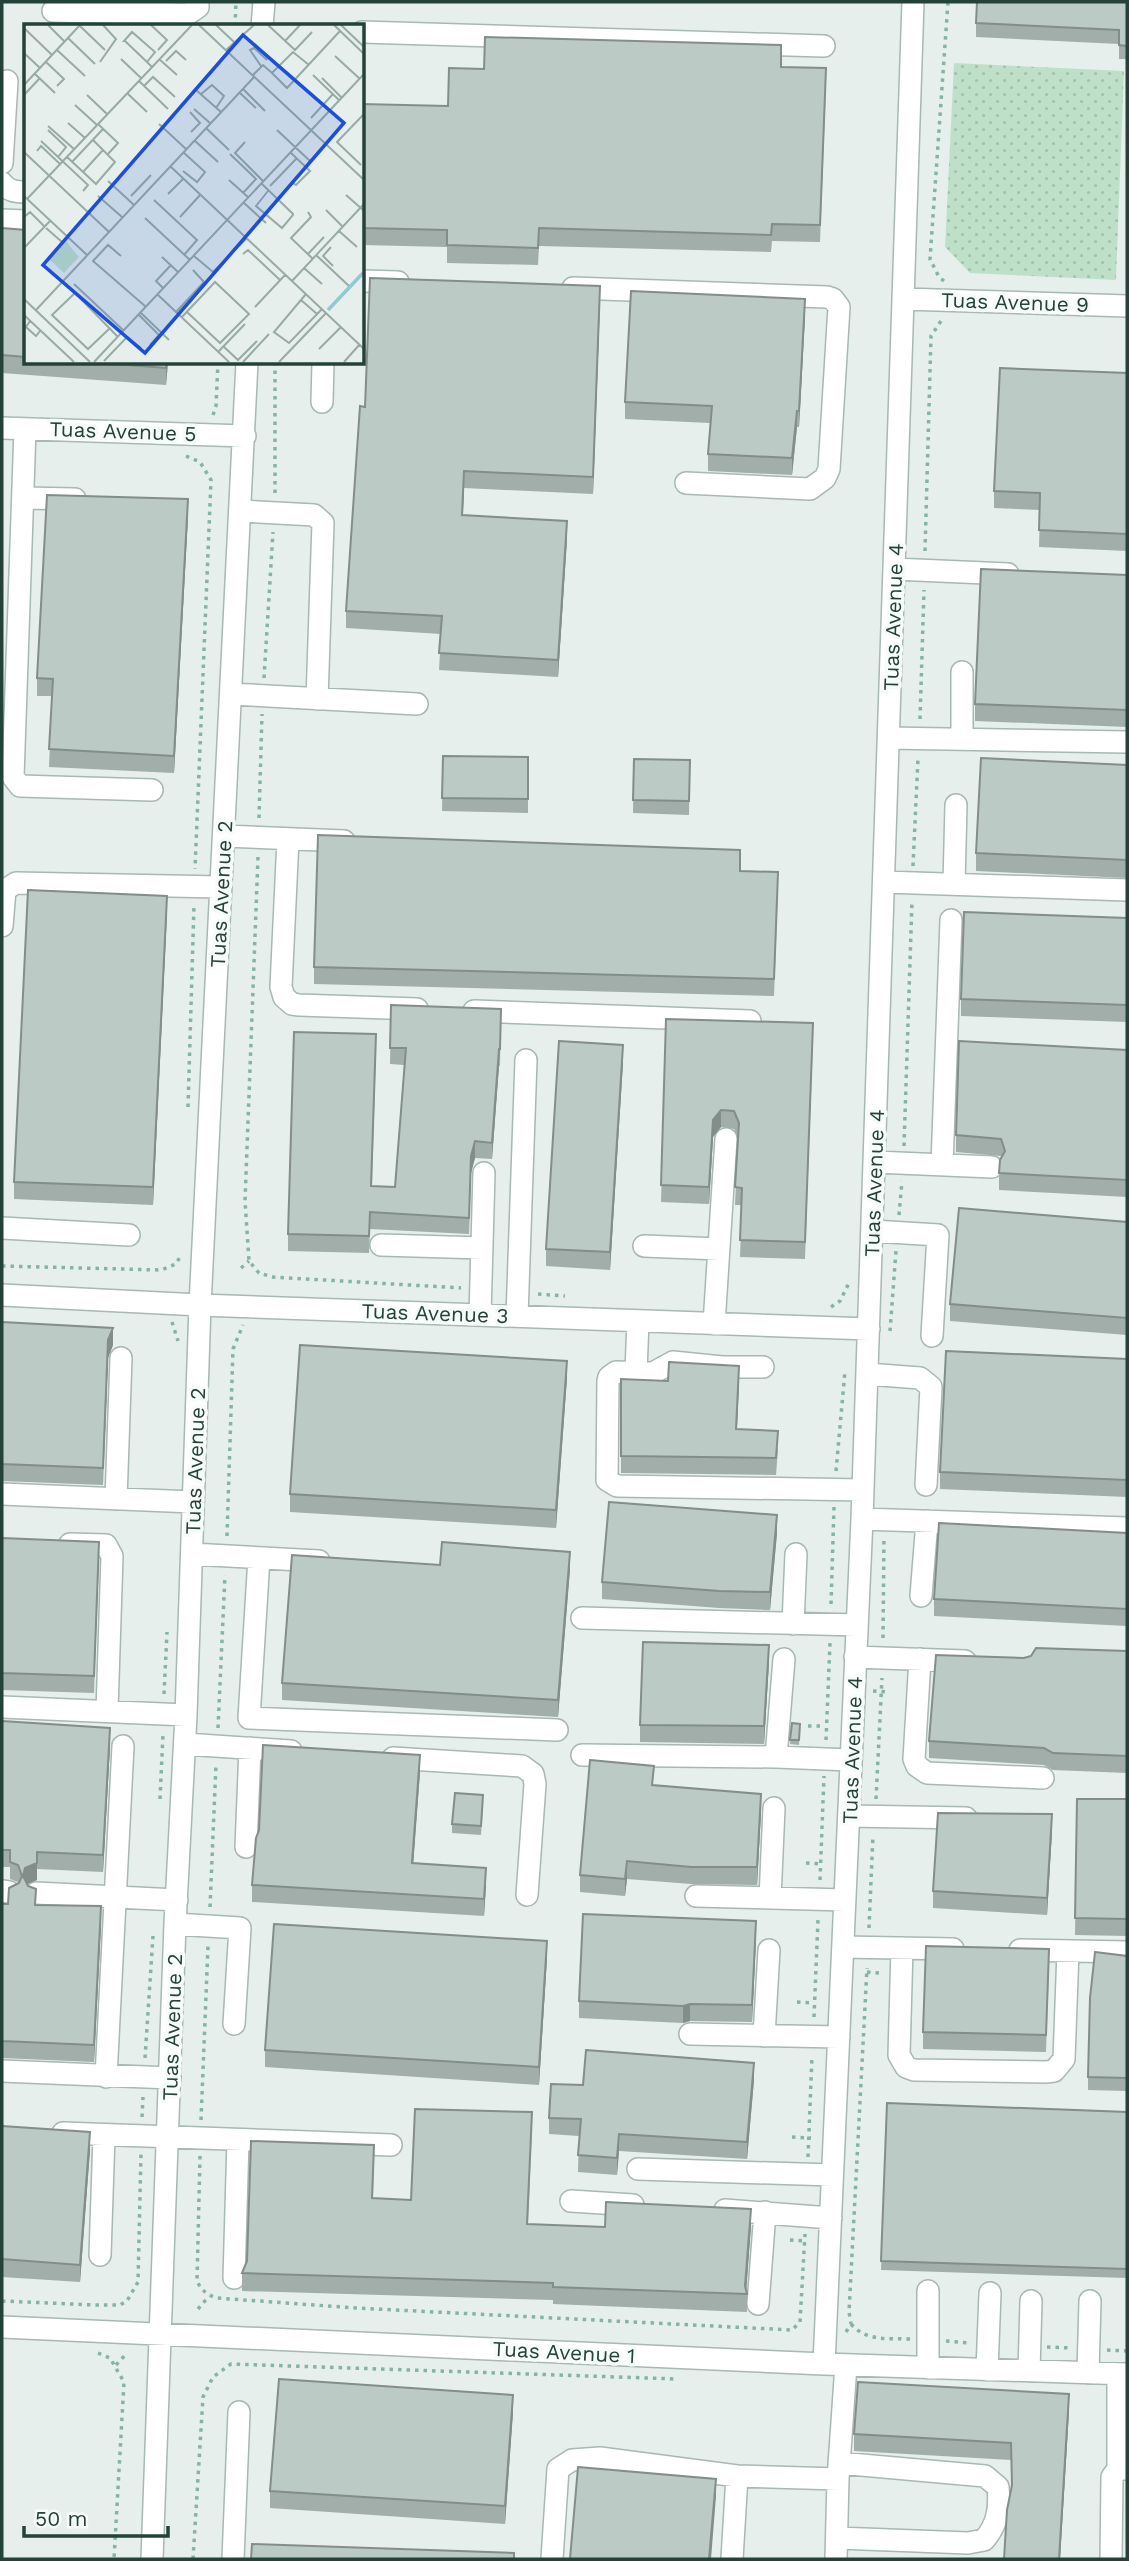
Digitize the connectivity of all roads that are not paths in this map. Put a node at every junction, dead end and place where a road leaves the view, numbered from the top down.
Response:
1 (198, 2) edge
2 (264, 2) edge
3 (913, 2) edge
4 (53, 11) dead end
5 (262, 24) edge
6 (364, 32) edge
7 (824, 46) dead end
8 (7, 81) dead end
9 (2, 163) edge
10 (2, 183) edge
11 (24, 192) edge
12 (2, 220) edge
13 (24, 221) edge
14 (364, 281) edge
15 (417, 283) edge
16 (554, 287) edge
17 (904, 299) junction
18 (1127, 306) edge
19 (247, 364) edge
20 (323, 364) edge
21 (323, 402) dead end
22 (2, 428) edge
23 (25, 429) junction
24 (245, 436) junction
25 (686, 483) dead end
26 (23, 498) junction
27 (92, 500) edge
28 (241, 511) junction
29 (894, 569) junction
30 (1033, 575) edge
31 (962, 672) dead end
32 (231, 694) junction
33 (317, 699) junction
34 (417, 704) dead end
35 (889, 738) junction
36 (962, 739) junction
37 (1127, 742) edge
38 (152, 790) dead end
39 (956, 804) dead end
40 (224, 836) junction
41 (288, 839) junction
42 (369, 842) edge
43 (885, 882) junction
44 (954, 884) junction
45 (221, 887) junction
46 (1127, 890) edge
47 (951, 920) dead end
48 (2, 926) edge
49 (769, 1022) edge
50 (526, 1060) dead end
51 (726, 1139) dead end
52 (875, 1162) junction
53 (942, 1165) junction
54 (992, 1167) dead end
55 (484, 1173) dead end
56 (2, 1228) edge
57 (873, 1231) junction
58 (130, 1235) dead end
59 (381, 1245) dead end
60 (644, 1247) dead end
61 (482, 1248) junction
62 (719, 1249) junction
63 (2, 1295) edge
64 (200, 1305) junction
65 (480, 1315) junction
66 (517, 1316) junction
67 (638, 1321) junction
68 (714, 1324) junction
69 (869, 1329) junction
70 (932, 1336) dead end
71 (121, 1358) dead end
72 (763, 1367) dead end
73 (636, 1372) junction
74 (867, 1374) junction
75 (926, 1485) dead end
76 (863, 1490) junction
77 (2, 1493) edge
78 (116, 1499) junction
79 (193, 1502) junction
80 (862, 1518) junction
81 (927, 1521) junction
82 (1127, 1528) edge
83 (54, 1544) edge
84 (192, 1554) junction
85 (796, 1554) dead end
86 (259, 1558) junction
87 (337, 1562) edge
88 (921, 1597) dead end
89 (582, 1618) dead end
90 (793, 1624) junction
91 (857, 1625) junction
92 (855, 1657) junction
93 (784, 1659) dead end
94 (920, 1659) junction
95 (985, 1661) edge
96 (2, 1707) edge
97 (107, 1711) junction
98 (186, 1715) junction
99 (557, 1730) dead end
100 (185, 1744) junction
101 (123, 1746) dead end
102 (250, 1748) junction
103 (304, 1752) edge
104 (582, 1755) dead end
105 (373, 1756) edge
106 (776, 1757) junction
107 (850, 1760) junction
108 (1044, 1778) dead end
109 (774, 1808) dead end
110 (849, 1816) junction
111 (980, 1818) edge
112 (246, 1847) dead end
113 (36, 1893) edge
114 (527, 1895) dead end
115 (696, 1896) dead end
116 (115, 1897) junction
117 (770, 1898) junction
118 (177, 1900) junction
119 (845, 1900) junction
120 (175, 1924) junction
121 (843, 1947) junction
122 (902, 1948) junction
123 (971, 1949) edge
124 (769, 1950) dead end
125 (999, 1950) edge
126 (1068, 1951) junction
127 (1127, 1952) edge
128 (234, 2024) dead end
129 (690, 2034) dead end
130 (764, 2036) junction
131 (839, 2037) junction
132 (2, 2071) edge
133 (106, 2077) junction
134 (170, 2078) junction
135 (49, 2132) edge
136 (104, 2134) junction
137 (168, 2137) junction
138 (238, 2140) junction
139 (391, 2145) dead end
140 (638, 2169) dead end
141 (832, 2175) junction
142 (571, 2201) dead end
143 (654, 2206) edge
144 (709, 2209) edge
145 (765, 2212) junction
146 (831, 2218) junction
147 (100, 2255) dead end
148 (234, 2278) dead end
149 (928, 2291) dead end
150 (990, 2293) dead end
151 (1031, 2301) dead end
152 (1090, 2301) dead end
153 (758, 2304) dead end
154 (2, 2327) edge
155 (160, 2334) junction
156 (824, 2364) junction
157 (846, 2365) junction
158 (928, 2368) junction
159 (987, 2370) junction
160 (1029, 2371) junction
161 (1088, 2373) junction
162 (1122, 2374) edge
163 (239, 2412) dead end
164 (1123, 2469) edge
165 (839, 2471) junction
166 (737, 2476) junction
167 (836, 2549) edge
168 (152, 2559) edge
169 (233, 2559) edge
170 (552, 2559) edge
171 (732, 2559) edge
172 (1111, 2559) edge

1 - 4 street
2 - 5 street
3 - 17 street, Tuas Avenue 4
6 - 7 street
8 - 9 street
10 - 11 street
12 - 13 street
14 - 15 street
16 - 25 street
17 - 18 street, Tuas Avenue 9
17 - 29 street, Tuas Avenue 4
19 - 24 street, Tuas Avenue 2
20 - 21 street
22 - 23 street, Tuas Avenue 5
23 - 24 street, Tuas Avenue 5
23 - 26 street
24 - 28 street, Tuas Avenue 2
26 - 27 street
26 - 38 street
28 - 32 street, Tuas Avenue 2
28 - 33 street
29 - 30 street
29 - 35 street, Tuas Avenue 4
31 - 36 street
32 - 33 street
32 - 40 street, Tuas Avenue 2
33 - 34 street
35 - 36 street
35 - 43 street, Tuas Avenue 4
36 - 37 street
39 - 44 street
40 - 41 street
40 - 45 street, Tuas Avenue 2
41 - 42 street
41 - 49 street
43 - 44 street
43 - 52 street, Tuas Avenue 4
44 - 46 street
45 - 48 street
45 - 64 street, Tuas Avenue 2
47 - 53 street
50 - 66 street
51 - 62 street
52 - 53 street
52 - 57 street, Tuas Avenue 4
53 - 54 street
55 - 61 street
56 - 58 street
57 - 69 street, Tuas Avenue 4
57 - 70 street
59 - 61 street
60 - 62 street
61 - 65 street
62 - 68 street
63 - 64 street, Tuas Avenue 3
64 - 65 street, Tuas Avenue 3
64 - 79 street, Tuas Avenue 2
65 - 66 street, Tuas Avenue 3
66 - 67 street, Tuas Avenue 3
67 - 68 street, Tuas Avenue 3
67 - 73 street
68 - 69 street, Tuas Avenue 3
69 - 74 street, Tuas Avenue 4
71 - 78 street
72 - 73 street
73 - 76 street
74 - 75 street
74 - 76 street, Tuas Avenue 4
76 - 80 street, Tuas Avenue 4
77 - 78 street
78 - 79 street
79 - 84 street, Tuas Avenue 2
80 - 81 street
80 - 91 street, Tuas Avenue 4
81 - 82 street
81 - 88 street
83 - 97 street
84 - 86 street
84 - 98 street, Tuas Avenue 2
85 - 90 street
86 - 87 street
86 - 99 street
89 - 90 street
90 - 91 street
91 - 92 street, Tuas Avenue 4
92 - 94 street
92 - 107 street, Tuas Avenue 4
93 - 106 street
94 - 95 street
94 - 108 street
96 - 97 street
97 - 98 street
98 - 100 street, Tuas Avenue 2
100 - 102 street
100 - 118 street, Tuas Avenue 2
101 - 116 street
102 - 103 street
102 - 112 street
104 - 106 street
105 - 114 street
106 - 107 street
107 - 110 street, Tuas Avenue 4
109 - 117 street
110 - 111 street
110 - 119 street, Tuas Avenue 4
113 - 116 street
115 - 117 street
116 - 118 street
116 - 133 street
117 - 119 street
118 - 120 street, Tuas Avenue 2
119 - 121 street, Tuas Avenue 4
120 - 128 street
120 - 134 street, Tuas Avenue 2
121 - 122 street
121 - 131 street, Tuas Avenue 4
122 - 123 street
122 - 126 street
124 - 130 street
125 - 126 street
126 - 127 street
129 - 130 street
130 - 131 street
131 - 141 street, Tuas Avenue 4
132 - 133 street
133 - 134 street
134 - 137 street, Tuas Avenue 2
135 - 136 street
136 - 137 street
136 - 147 street
137 - 138 street
137 - 155 street, Tuas Avenue 2
138 - 139 street
138 - 148 street
140 - 141 street
141 - 146 street, Tuas Avenue 4
142 - 143 street
144 - 145 street
145 - 146 street
145 - 153 street
146 - 156 street, Tuas Avenue 4
149 - 158 street
150 - 159 street
151 - 160 street
152 - 161 street
154 - 155 street, Tuas Avenue 1
155 - 156 street, Tuas Avenue 1
155 - 168 street, Tuas Avenue 2
156 - 157 street, Tuas Avenue 1
157 - 158 street, Tuas Avenue 1
157 - 165 street
158 - 159 street, Tuas Avenue 1
159 - 160 street, Tuas Avenue 1
160 - 161 street, Tuas Avenue 1
161 - 162 street, Tuas Avenue 1
162 - 164 street
163 - 169 street
164 - 172 street
165 - 166 street
165 - 167 street
165 - 167 street
166 - 170 street
166 - 171 street

